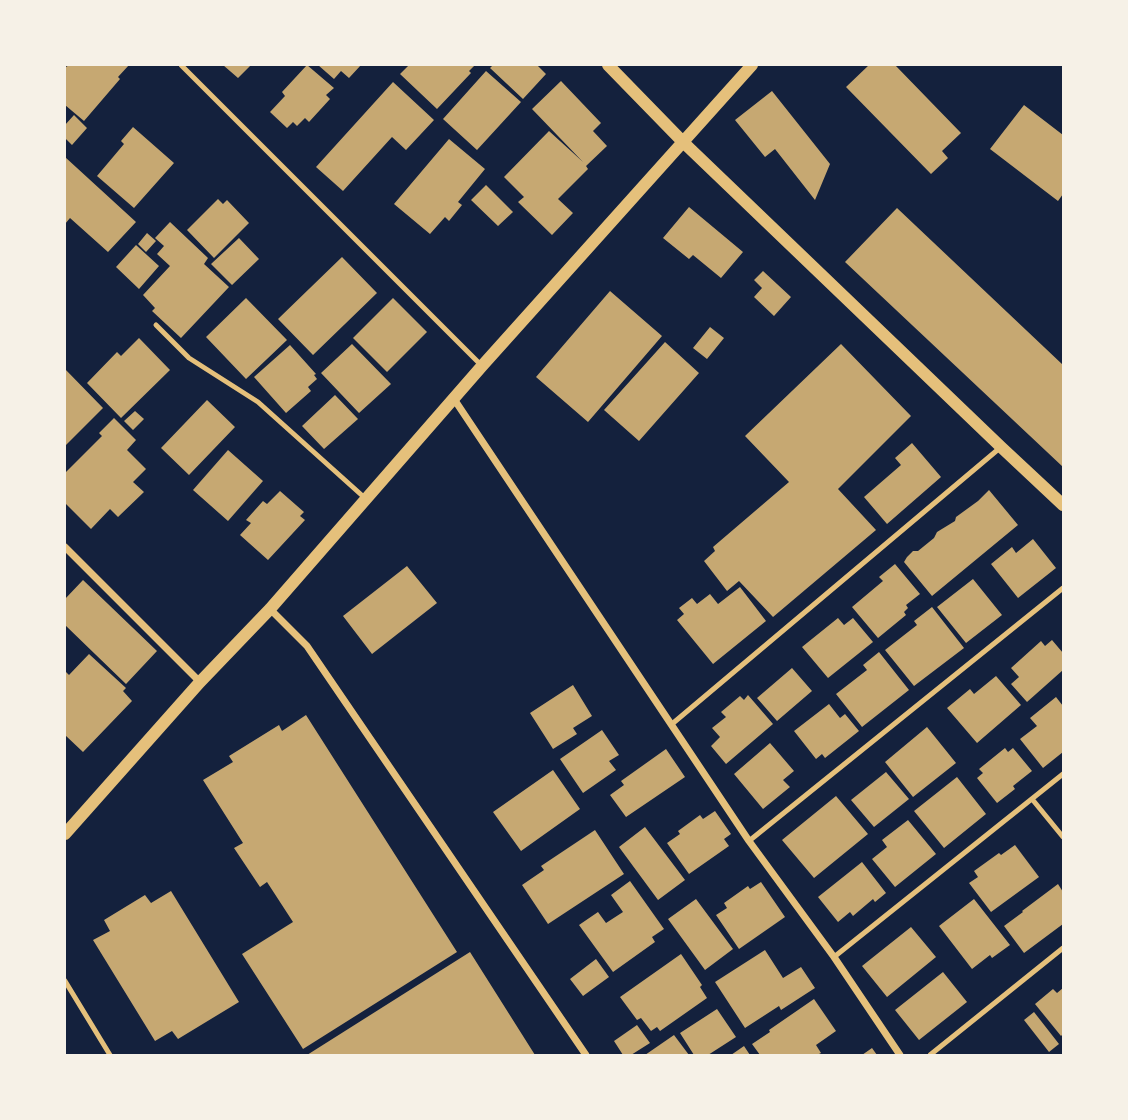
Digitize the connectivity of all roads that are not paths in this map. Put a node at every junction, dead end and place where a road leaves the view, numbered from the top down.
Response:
1 (181, 65) edge
2 (608, 65) edge
3 (752, 65) edge
4 (683, 142) junction
5 (156, 325) dead end
6 (482, 366) junction
7 (454, 399) junction
8 (1000, 447) junction
9 (366, 499) junction
10 (1063, 505) edge
11 (65, 547) edge
12 (1063, 588) edge
13 (270, 608) junction
14 (200, 682) junction
15 (672, 724) junction
16 (1063, 774) edge
17 (1032, 799) junction
18 (65, 834) edge
19 (1063, 837) edge
20 (750, 841) junction
21 (1063, 948) edge
22 (834, 957) junction
23 (65, 981) edge
24 (110, 1055) edge
25 (586, 1055) edge
26 (900, 1055) edge
27 (930, 1055) edge

1 - 6 lane
2 - 4 street
3 - 4 street
4 - 6 street
4 - 8 street
5 - 9 lane
6 - 7 street
7 - 9 street
7 - 15 street
8 - 10 street
8 - 15 lane
9 - 13 street
11 - 14 street
12 - 20 lane
13 - 14 street
13 - 25 street
14 - 18 street
15 - 20 street
16 - 17 lane
17 - 19 lane
17 - 22 lane
20 - 22 street
21 - 27 lane
22 - 26 street
23 - 24 lane

